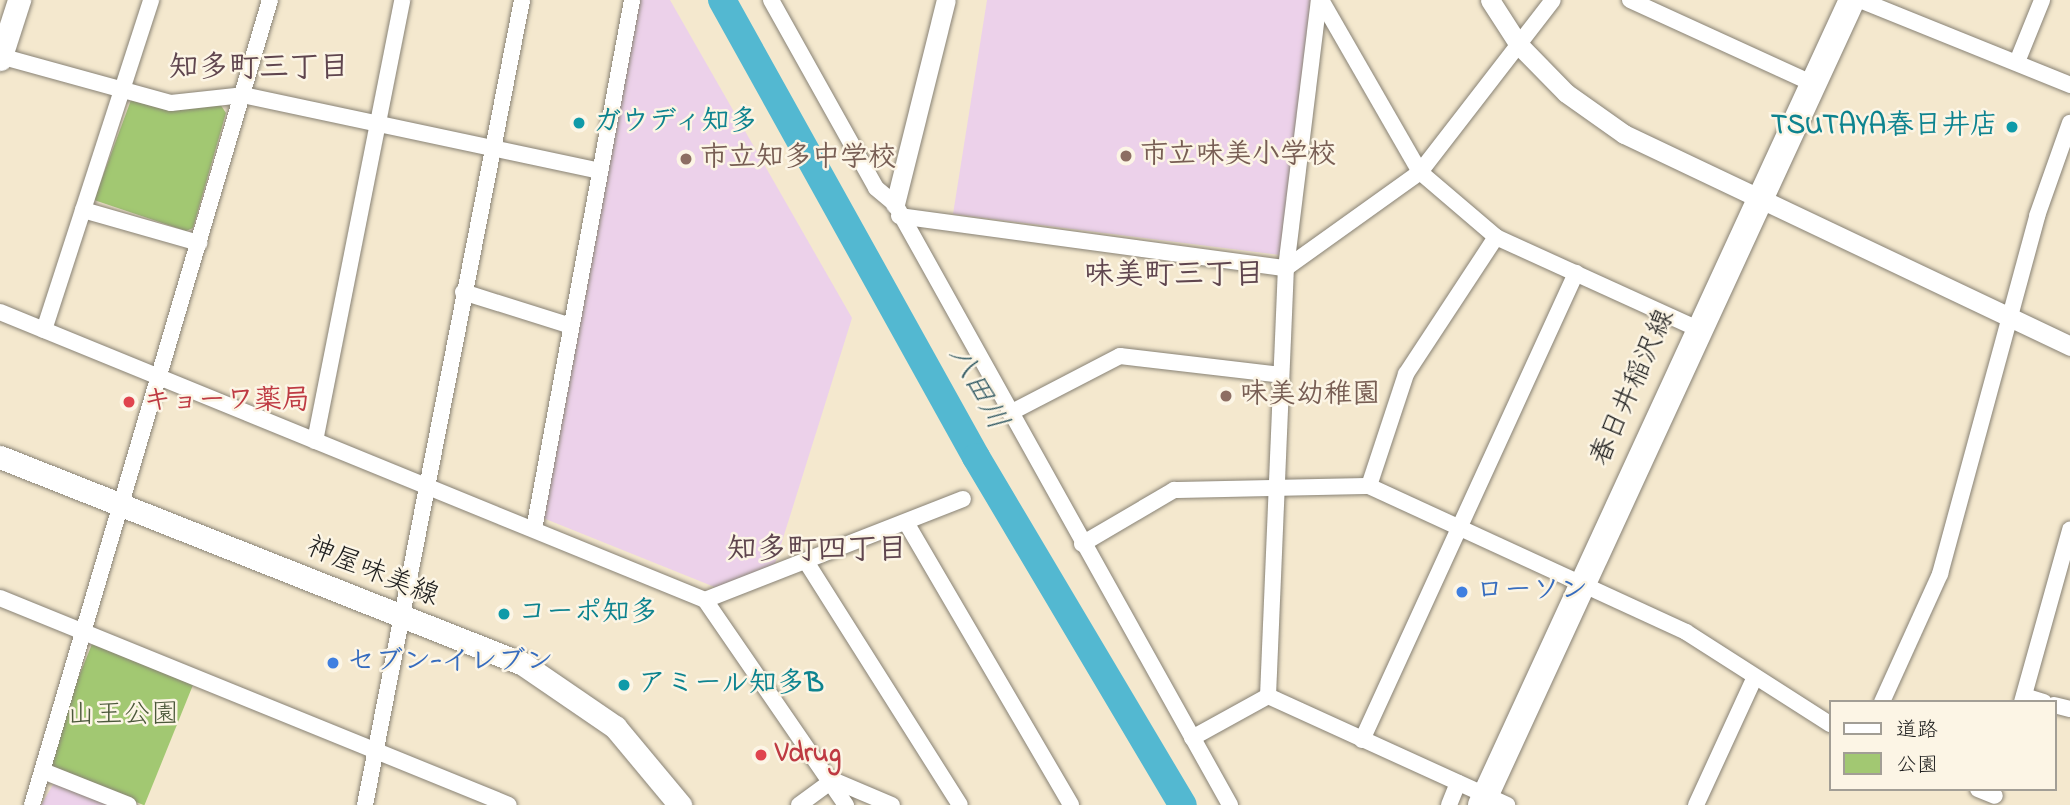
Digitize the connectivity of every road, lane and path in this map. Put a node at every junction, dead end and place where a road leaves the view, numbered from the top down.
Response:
1 (19, 0) edge
2 (151, 0) edge
3 (270, 0) edge
4 (402, 0) edge
5 (522, 0) edge
6 (632, 0) edge
7 (771, 0) edge
8 (946, 0) edge
9 (1320, 0) edge
10 (1490, 0) edge
11 (1553, 0) edge
12 (1630, 0) edge
13 (1852, 0) edge
14 (1860, 0) edge
15 (2042, 0) edge
16 (1519, 45) junction
17 (0, 57) edge
18 (2017, 62) junction
19 (1811, 83) junction
20 (2070, 85) edge
21 (121, 91) junction
22 (243, 95) junction
23 (2070, 123) edge
24 (378, 124) junction
25 (493, 149) junction
26 (600, 171) junction
27 (1420, 172) junction
28 (1758, 196) junction
29 (83, 210) junction
30 (897, 210) junction
31 (1496, 237) junction
32 (199, 243) junction
33 (1286, 268) junction
34 (1576, 273) junction
35 (463, 292) junction
36 (0, 312) edge
37 (2009, 317) junction
38 (571, 326) junction
39 (1696, 328) junction
40 (44, 330) junction
41 (2070, 345) edge
42 (1281, 375) junction
43 (161, 380) junction
44 (1010, 413) junction
45 (315, 441) junction
46 (0, 457) edge
47 (425, 486) junction
48 (1369, 486) junction
49 (1277, 487) junction
50 (963, 499) dead end
51 (121, 505) junction
52 (907, 524) junction
53 (1458, 524) junction
54 (534, 529) junction
55 (2070, 530) edge
56 (1082, 544) junction
57 (807, 563) junction
58 (1582, 581) junction
59 (0, 598) edge
60 (705, 600) junction
61 (398, 615) junction
62 (83, 631) junction
63 (1755, 677) junction
64 (1268, 696) junction
65 (2023, 699) edge
66 (1883, 700) edge
67 (1828, 723) edge
68 (1192, 738) junction
69 (1362, 740) junction
70 (375, 748) junction
71 (43, 771) junction
72 (832, 780) junction
73 (1458, 783) junction
74 (1491, 802) edge
75 (32, 805) edge
76 (129, 805) edge
77 (365, 805) edge
78 (509, 805) edge
79 (680, 805) edge
80 (799, 805) edge
81 (846, 805) edge
82 (892, 805) edge
83 (960, 805) edge
84 (1071, 805) edge
85 (1230, 805) edge
86 (1450, 805) edge
87 (1696, 805) edge

1 - 17 main road
2 - 21 street
3 - 22 street
4 - 24 street
5 - 25 street
6 - 26 street
7 - 30 street
8 - 30 street
9 - 27 street
9 - 33 street
10 - 16 street
11 - 16 street
12 - 19 street
13 - 19 main road, 春日井稲沢線
14 - 18 street
15 - 18 street
16 - 27 street
16 - 28 street
17 - 21 street
18 - 20 street
19 - 28 main road, 春日井稲沢線
21 - 22 street
21 - 29 street
22 - 24 street
22 - 32 street
23 - 37 street
24 - 25 street
24 - 45 street
25 - 26 street
25 - 35 street
26 - 38 street
27 - 31 street
27 - 33 street
28 - 37 street
28 - 39 main road, 春日井稲沢線
29 - 32 street
29 - 40 street
30 - 33 street
30 - 44 street
31 - 34 street
31 - 48 street
32 - 43 street
33 - 42 street
34 - 39 street
34 - 53 street
35 - 38 street
35 - 47 street
36 - 40 street
37 - 41 street
37 - 66 street
38 - 54 street
39 - 58 main road, 春日井稲沢線
40 - 43 street
42 - 44 street
42 - 49 street
43 - 45 street
43 - 51 street
44 - 56 street
45 - 47 street
46 - 51 main road, 神屋味美線
47 - 54 street
47 - 61 street
48 - 49 street
48 - 53 street
49 - 56 street
49 - 64 street
50 - 52 street
51 - 61 main road, 神屋味美線
51 - 62 street
52 - 57 street
52 - 84 street
53 - 58 street
53 - 69 street
54 - 60 street
55 - 65 street
56 - 68 street
57 - 60 street
57 - 83 street
58 - 63 street
58 - 74 main road, 春日井稲沢線
59 - 62 street
60 - 72 street
61 - 70 street
61 - 79 main road, 神屋味美線
62 - 70 street
62 - 71 street
63 - 67 street
63 - 87 street
64 - 68 street
64 - 69 street
68 - 85 street
69 - 73 street
70 - 77 street
70 - 78 street
71 - 75 street
71 - 76 street
72 - 80 street
72 - 81 street
72 - 82 street
73 - 74 street
73 - 86 street

